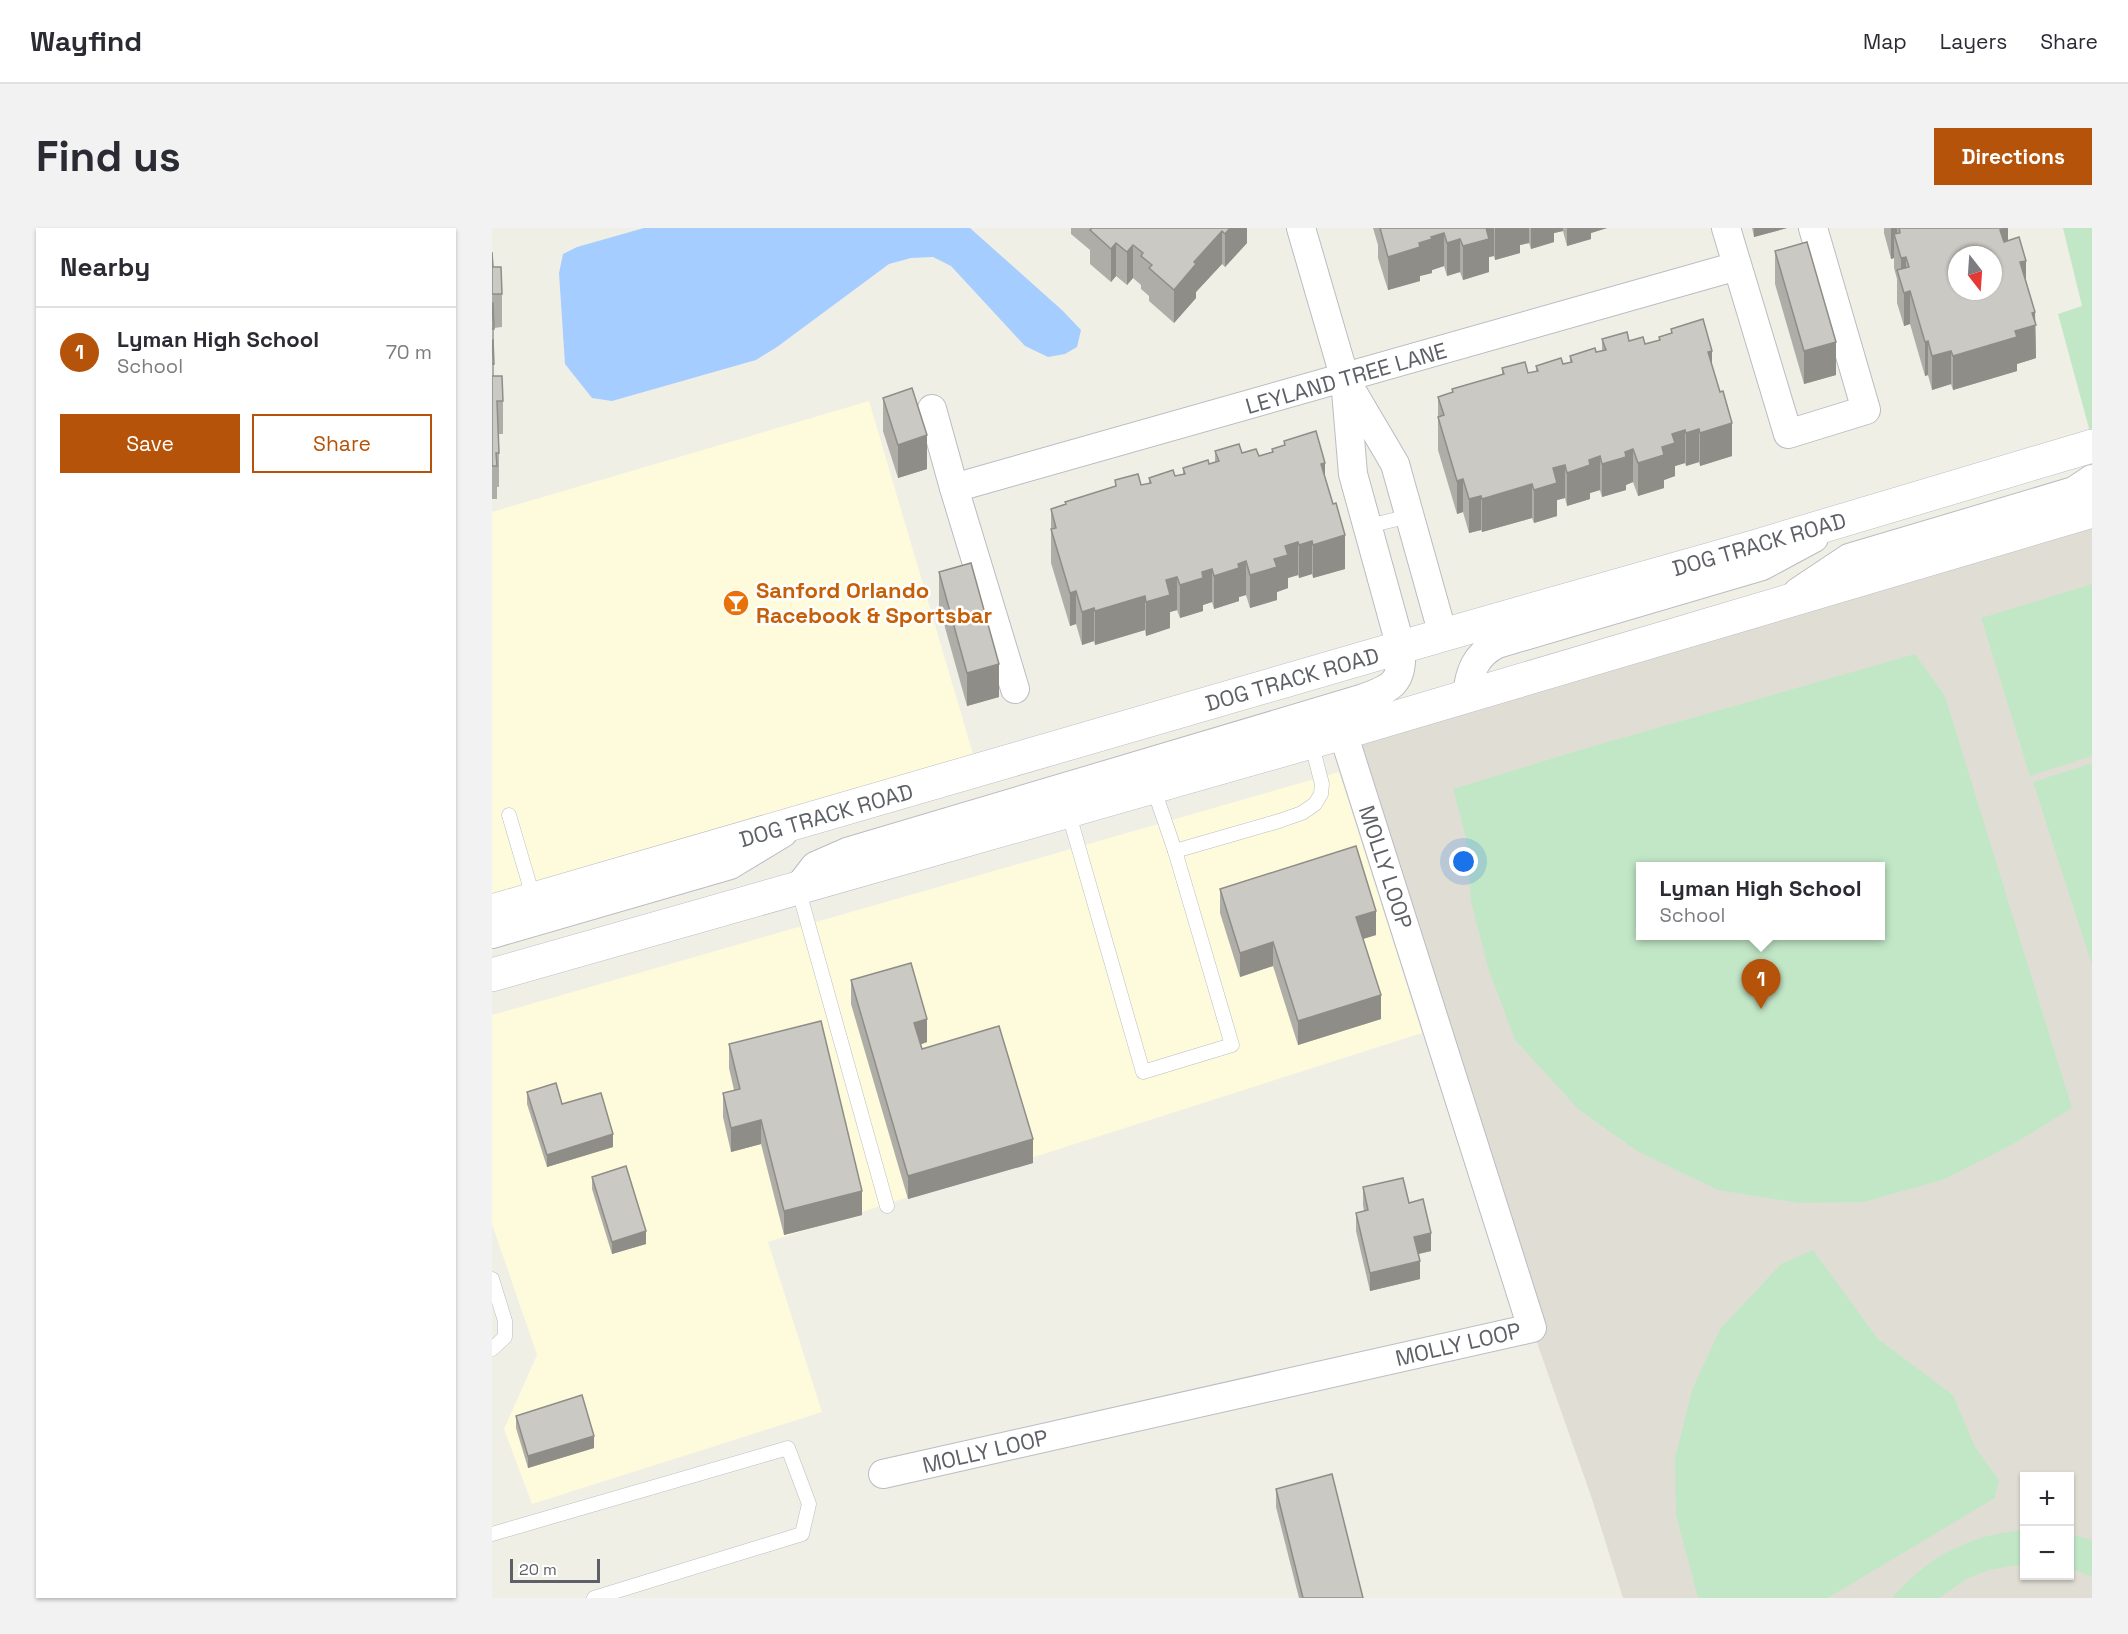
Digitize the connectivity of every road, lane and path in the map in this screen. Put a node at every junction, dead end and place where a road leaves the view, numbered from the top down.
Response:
1 (1301, 228) edge
2 (1726, 228) edge
3 (1813, 228) edge
4 (1737, 266) junction
5 (1345, 379) junction
6 (932, 409) dead end
7 (2092, 446) edge
8 (2092, 479) edge
9 (954, 488) junction
10 (2092, 511) edge
11 (1364, 514) junction
12 (1410, 516) junction
13 (1850, 518) junction
14 (1784, 602) junction
15 (1443, 635) junction
16 (1401, 648) junction
17 (1015, 689) dead end
18 (1467, 696) junction
19 (1343, 733) junction
20 (1311, 742) junction
21 (1153, 787) junction
22 (1068, 811) junction
23 (509, 815) dead end
24 (797, 824) junction
25 (1175, 851) junction
26 (798, 888) junction
27 (534, 900) junction
28 (492, 911) edge
29 (492, 934) edge
30 (492, 975) edge
31 (887, 1206) dead end
32 (492, 1279) edge
33 (492, 1349) edge
34 (883, 1474) dead end
35 (492, 1534) edge
36 (594, 1598) edge

1 - 5 street
2 - 4 street
3 - 4 street
4 - 5 street, LEYLAND TREE LANE
5 - 9 street, LEYLAND TREE LANE
5 - 11 street
5 - 12 street
6 - 9 street
7 - 13 main road, DOG TRACK ROAD
8 - 14 street
9 - 17 street
10 - 14 main road
11 - 12 lane
11 - 16 street
12 - 15 street
13 - 15 main road, DOG TRACK ROAD
13 - 18 street
14 - 18 main road
15 - 16 main road, DOG TRACK ROAD
16 - 24 main road, DOG TRACK ROAD
16 - 26 street
18 - 19 main road
19 - 20 main road
19 - 34 street, MOLLY LOOP
20 - 21 main road
20 - 25 lane
21 - 22 main road
21 - 25 lane
22 - 25 lane
22 - 26 main road
23 - 27 lane
24 - 27 main road, DOG TRACK ROAD
24 - 29 street
26 - 30 main road
26 - 31 lane
27 - 28 main road, DOG TRACK ROAD
32 - 33 lane
35 - 36 lane

